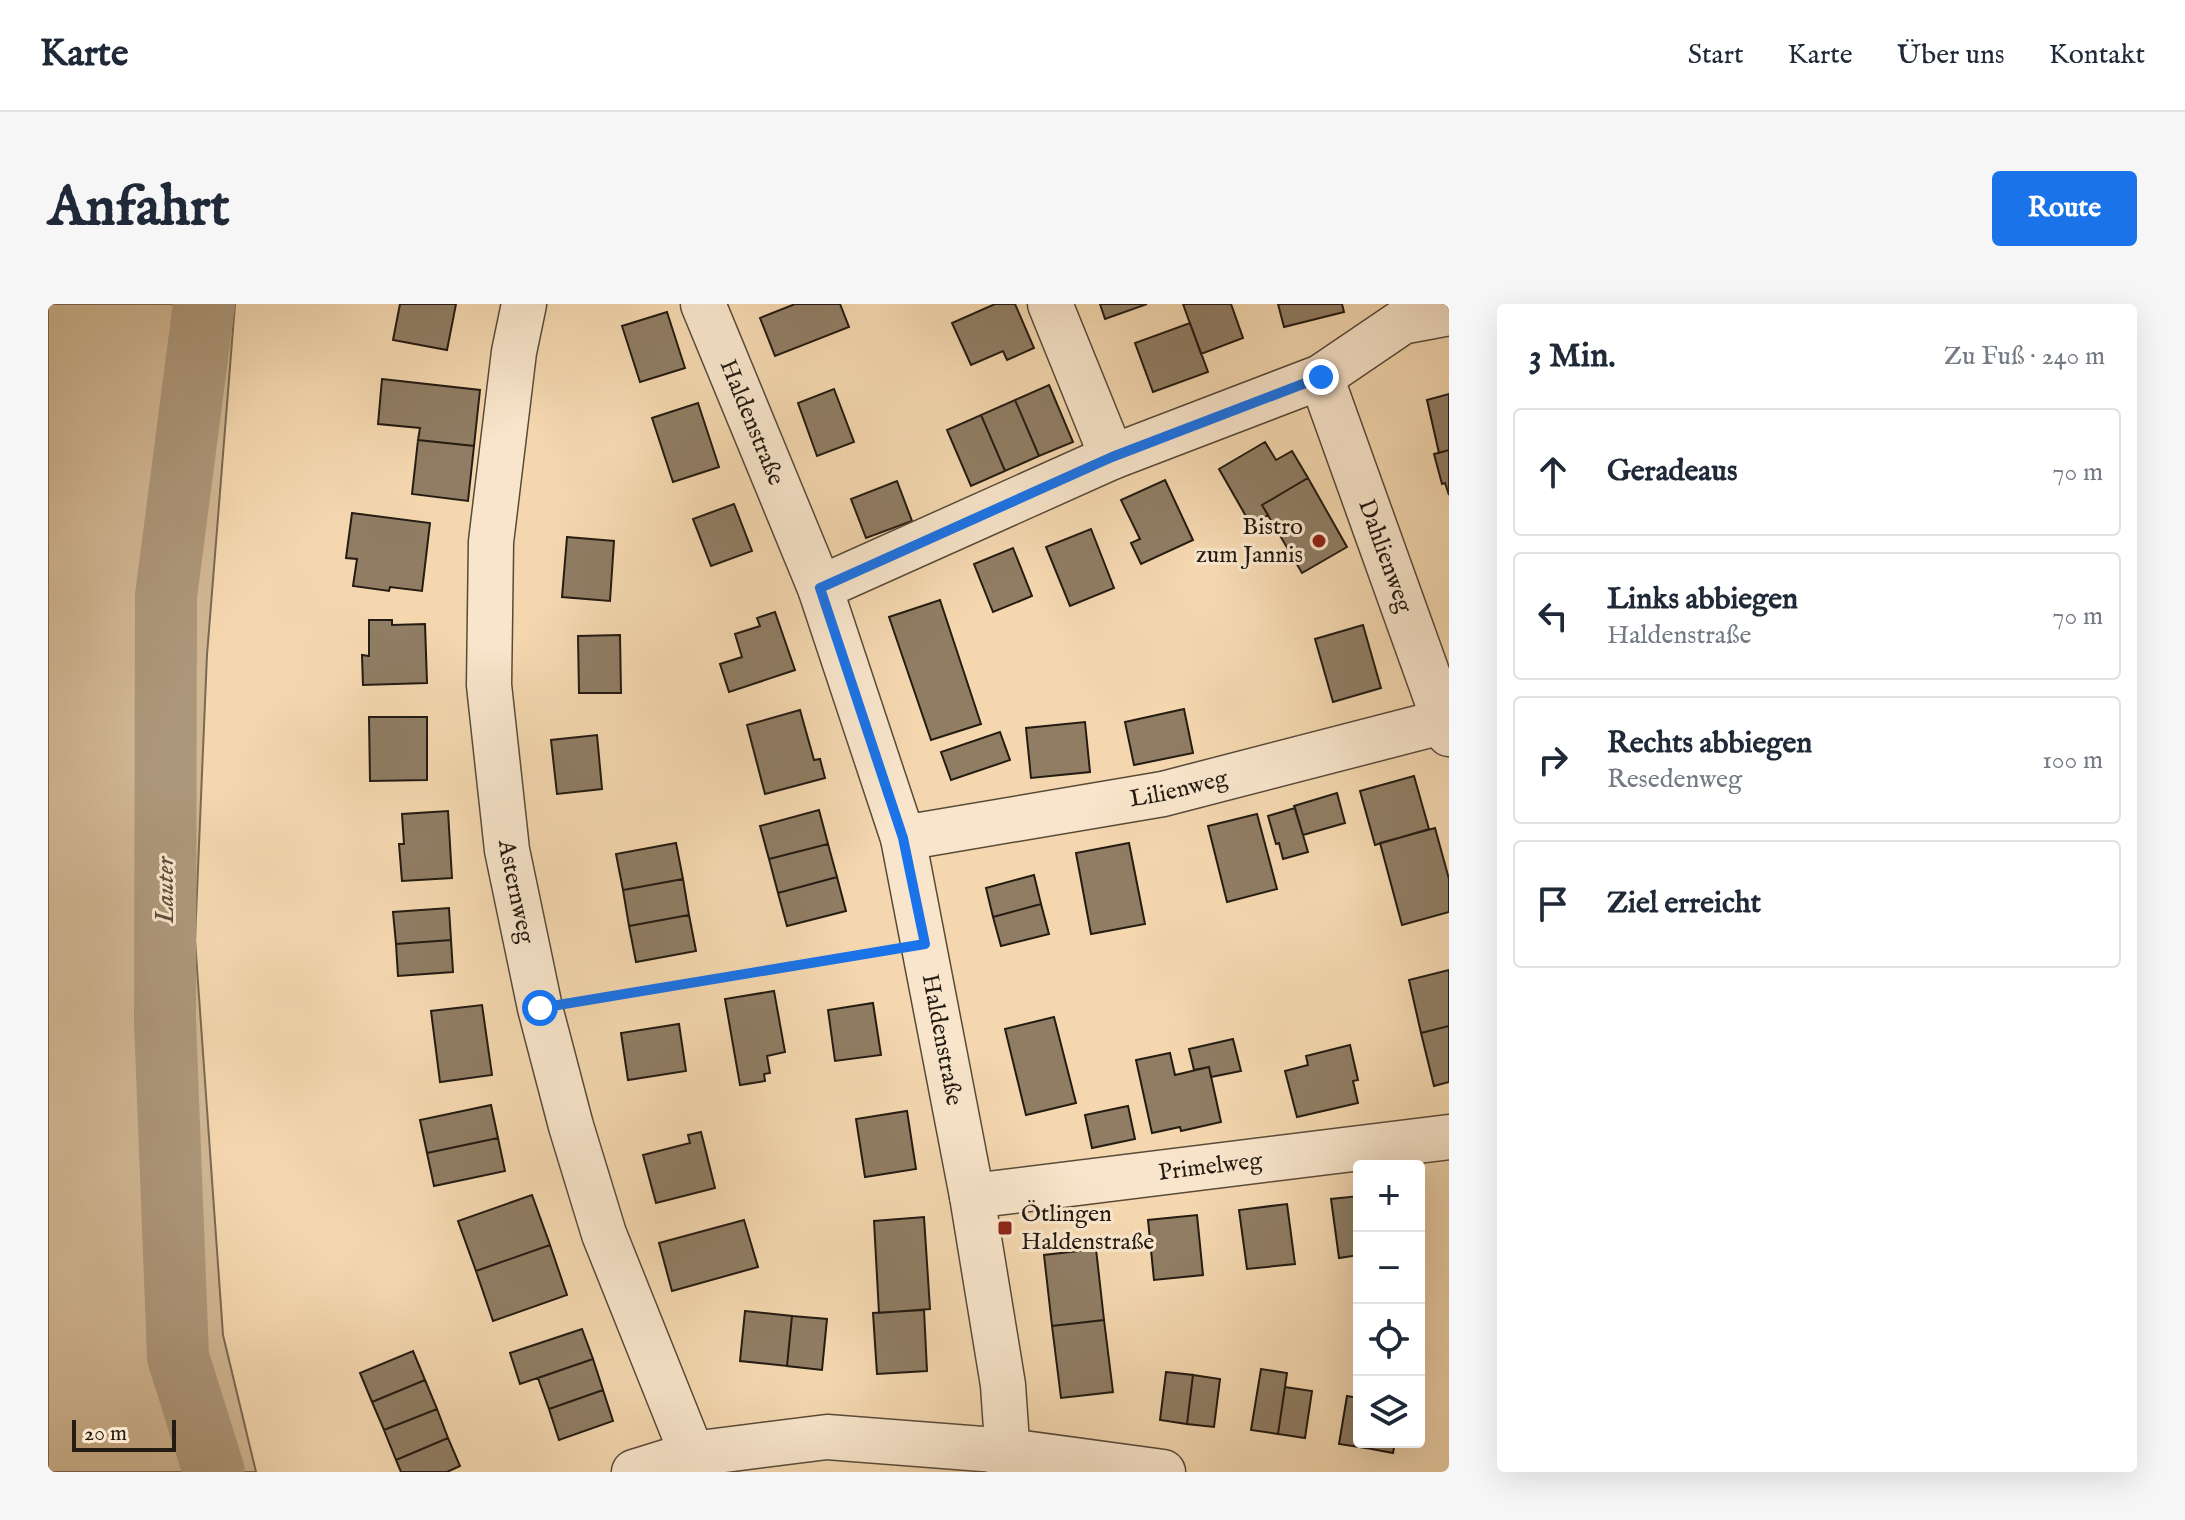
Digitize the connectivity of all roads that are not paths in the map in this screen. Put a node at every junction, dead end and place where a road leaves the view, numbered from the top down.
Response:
1 (524, 304) edge
2 (703, 304) edge
3 (1050, 304) edge
4 (1400, 313) edge
5 (1449, 313) edge
6 (1321, 377) junction
7 (1112, 457) junction
8 (820, 588) junction
9 (1448, 725) edge
10 (903, 838) junction
11 (1449, 1137) edge
12 (972, 1196) junction
13 (692, 1454) junction
14 (1008, 1461) edge
15 (634, 1472) edge
16 (1163, 1472) edge

1 - 13 street, Asternweg
2 - 8 street, Haldenstraße
3 - 7 street
4 - 5 street
4 - 6 street
6 - 7 street
6 - 9 street, Dahlienweg
7 - 8 street
8 - 10 street, Haldenstraße
9 - 10 street, Lilienweg
10 - 12 street, Haldenstraße
11 - 12 street, Primelweg
12 - 14 street, Haldenstraße
13 - 14 street
13 - 15 street
14 - 16 street

